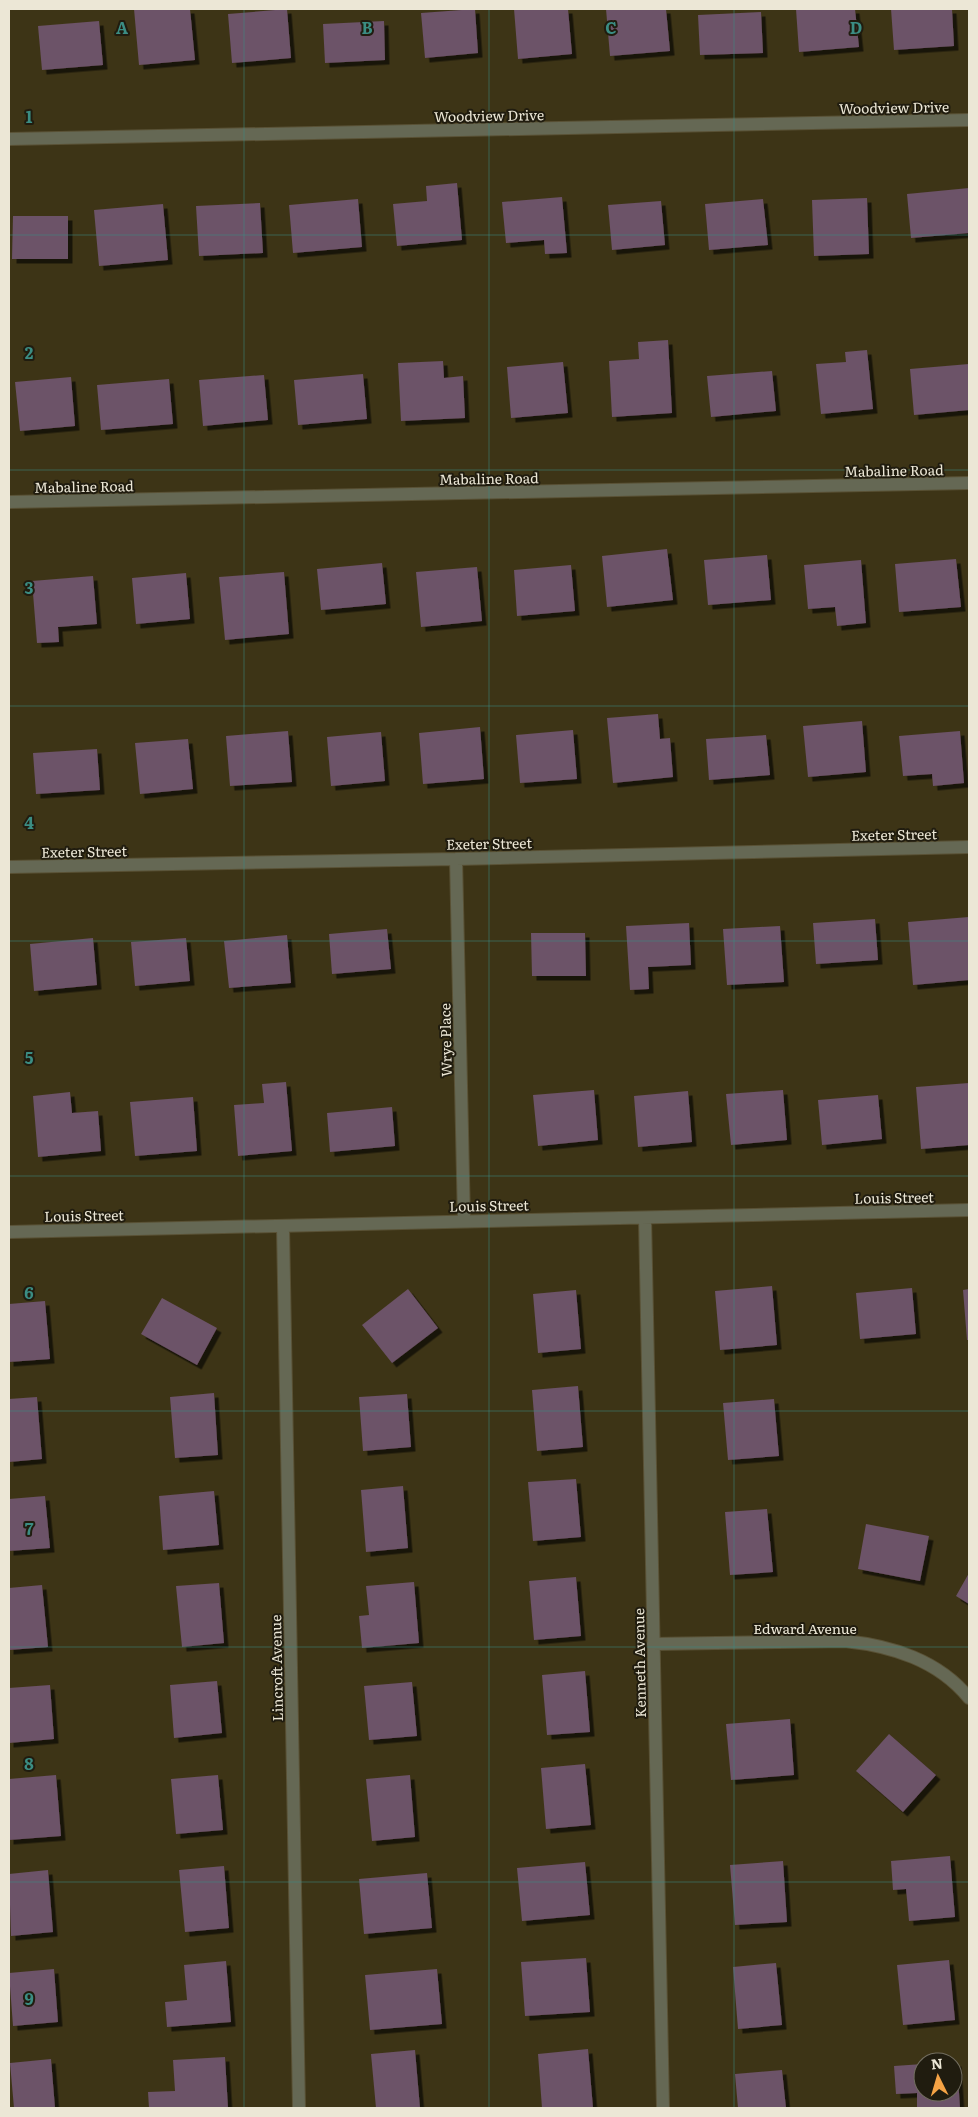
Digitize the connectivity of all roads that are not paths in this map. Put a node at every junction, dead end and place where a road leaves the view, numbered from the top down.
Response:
1 (969, 120) edge
2 (9, 139) edge
3 (969, 483) edge
4 (9, 502) edge
5 (969, 847) edge
6 (456, 859) junction
7 (9, 867) edge
8 (969, 1210) edge
9 (644, 1218) junction
10 (464, 1221) junction
11 (283, 1227) junction
12 (9, 1232) edge
13 (653, 1644) junction
14 (969, 1698) edge
15 (299, 2108) edge
16 (663, 2108) edge

1 - 2 street, Woodview Drive
3 - 4 street, Mabaline Road
5 - 6 street, Exeter Street
6 - 7 street, Exeter Street
6 - 10 street, Wrye Place
8 - 9 street, Louis Street
9 - 10 street, Louis Street
9 - 13 street, Kenneth Avenue
10 - 11 street, Louis Street
11 - 12 street, Louis Street
11 - 15 street, Lincroft Avenue
13 - 14 street, Edward Avenue
13 - 16 street, Kenneth Avenue

